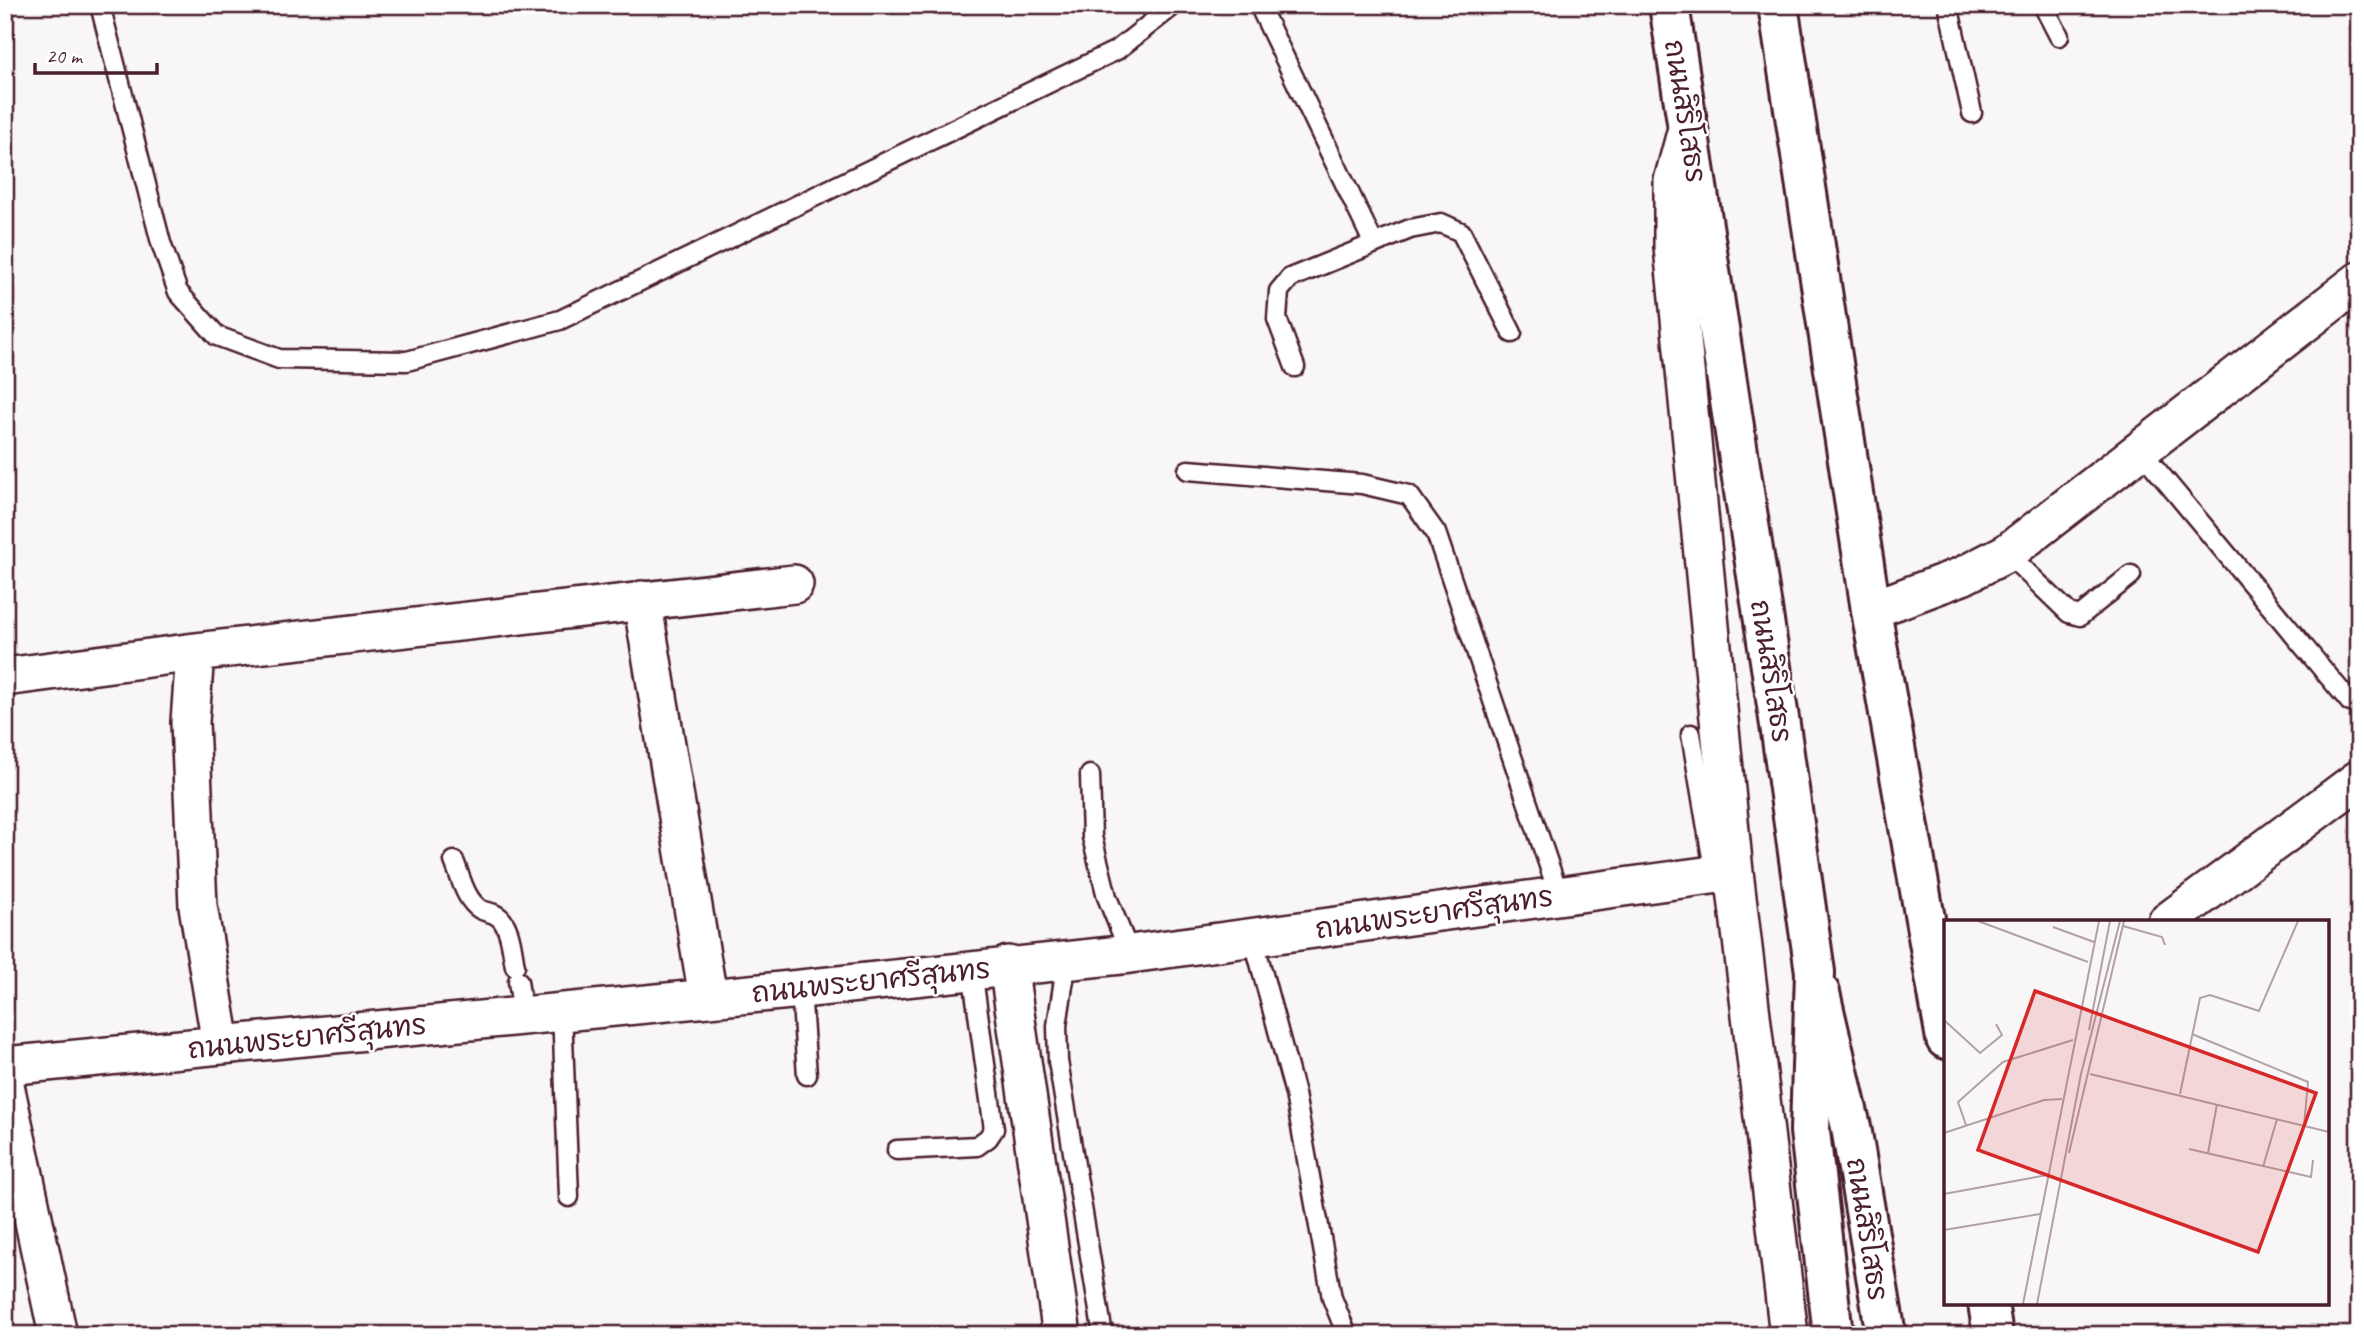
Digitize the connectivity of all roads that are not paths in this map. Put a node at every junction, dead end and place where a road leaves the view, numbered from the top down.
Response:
1 (100, 5) edge
2 (1259, 5) edge
3 (1669, 5) edge
4 (1948, 5) edge
5 (2043, 5) edge
6 (1779, 6) edge
7 (1168, 8) edge
8 (2059, 36) dead end
9 (1972, 113) dead end
10 (1688, 125) junction
11 (1374, 244) junction
12 (2359, 281) edge
13 (1511, 333) dead end
14 (1295, 367) dead end
15 (2140, 450) junction
16 (1188, 470) dead end
17 (2007, 553) junction
18 (2131, 575) dead end
19 (794, 584) dead end
20 (642, 600) junction
21 (1871, 610) junction
22 (195, 652) junction
23 (5, 677) edge
24 (2350, 702) dead end
25 (1691, 734) dead end
26 (1090, 775) dead end
27 (2359, 779) edge
28 (454, 861) dead end
29 (1725, 873) junction
30 (1559, 895) junction
31 (2171, 920) edge
32 (1253, 937) junction
33 (1130, 954) junction
34 (1067, 960) junction
35 (1008, 965) junction
36 (972, 970) junction
37 (1815, 972) junction
38 (518, 987) junction
39 (801, 989) junction
40 (708, 997) junction
41 (562, 1010) junction
42 (1944, 1028) edge
43 (221, 1044) junction
44 (5, 1066) edge
45 (807, 1075) dead end
46 (5, 1085) edge
47 (897, 1150) dead end
48 (569, 1197) dead end
49 (1988, 1305) edge
50 (58, 1335) edge
51 (1062, 1335) edge
52 (1103, 1335) edge
53 (1348, 1335) edge
54 (1789, 1335) edge
55 (1833, 1335) edge
56 (1886, 1335) edge
57 (1993, 1335) edge

1 - 7 lane
2 - 11 lane
3 - 10 main road, ถนนสิริโสธร
4 - 9 lane
5 - 8 lane
6 - 21 main road
10 - 29 street
10 - 37 main road, ถนนสิริโสธร
11 - 13 lane
11 - 14 lane
12 - 15 street
15 - 17 street
15 - 24 lane
16 - 30 lane
17 - 18 lane
17 - 21 street
19 - 20 street
20 - 22 street
20 - 40 street
21 - 42 main road
22 - 23 street
22 - 43 street
25 - 29 lane
26 - 33 lane
27 - 31 street
28 - 38 lane
29 - 30 street, ถนนพระยาศรีสุนทร
29 - 54 street
30 - 32 street, ถนนพระยาศรีสุนทร
32 - 33 street, ถนนพระยาศรีสุนทร
32 - 53 lane
33 - 34 street, ถนนพระยาศรีสุนทร
34 - 35 street, ถนนพระยาศรีสุนทร
34 - 52 lane
35 - 36 street, ถนนพระยาศรีสุนทร
35 - 51 street
36 - 39 street, ถนนพระยาศรีสุนทร
36 - 47 lane
37 - 55 main road
37 - 56 main road, ถนนสิริโสธร
38 - 41 street, ถนนพระยาศรีสุนทร
38 - 43 street, ถนนพระยาศรีสุนทร
39 - 40 street, ถนนพระยาศรีสุนทร
39 - 45 lane
40 - 41 street, ถนนพระยาศรีสุนทร
41 - 48 lane
43 - 44 street, ถนนพระยาศรีสุนทร
46 - 50 street
49 - 57 main road

